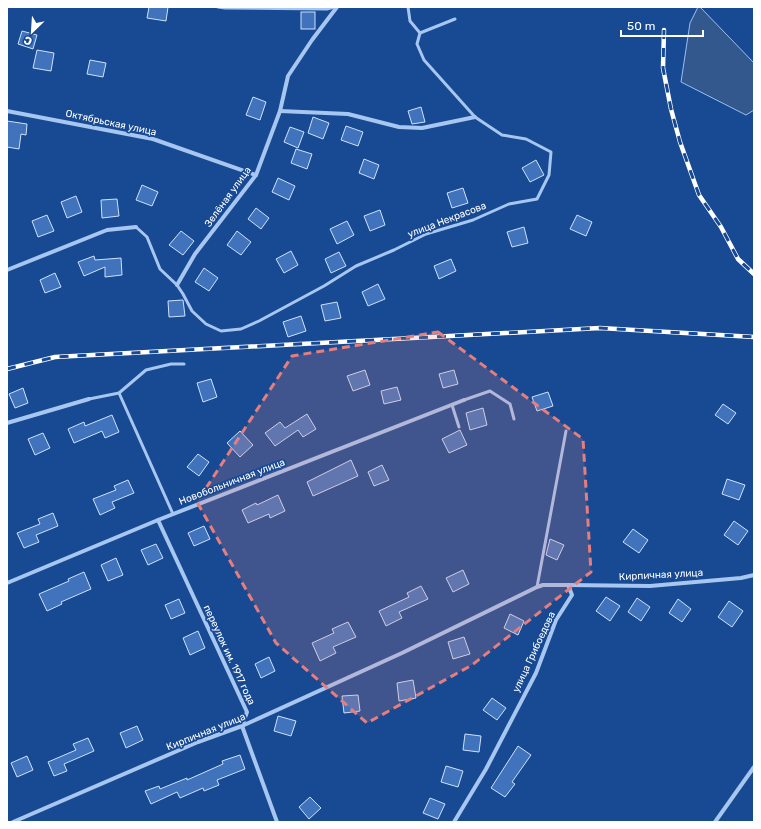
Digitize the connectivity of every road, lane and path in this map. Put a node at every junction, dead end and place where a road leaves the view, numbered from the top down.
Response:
1 (218, 7) edge
2 (335, 7) edge
3 (408, 7) edge
4 (455, 19) dead end
5 (420, 33) junction
6 (7, 111) edge
7 (280, 111) junction
8 (476, 117) junction
9 (256, 175) junction
10 (136, 227) joint
11 (7, 270) edge
12 (177, 285) junction
13 (184, 364) dead end
14 (119, 393) junction
15 (89, 399) joint
16 (464, 400) joint
17 (452, 405) junction
18 (514, 418) dead end
19 (7, 423) edge
20 (459, 426) dead end
21 (566, 431) dead end
22 (173, 514) junction
23 (158, 520) junction
24 (754, 575) edge
25 (7, 583) edge
26 (568, 584) junction
27 (537, 587) junction
28 (242, 726) junction
29 (754, 767) edge
30 (13, 822) edge
31 (277, 822) edge
32 (454, 822) edge
33 (715, 822) edge

1 - 2 lane
2 - 7 street, Зелёная улица
3 - 5 lane
4 - 5 lane
5 - 8 lane, улица Некрасова
6 - 9 street, Октябрьская улица
7 - 8 street
7 - 9 street, Зелёная улица
8 - 12 lane, улица Некрасова
9 - 12 street, Зелёная улица
10 - 11 street
10 - 12 lane
13 - 14 lane
14 - 15 lane
14 - 22 lane
15 - 19 street
16 - 17 street, Новобольничная улица
16 - 18 lane
17 - 20 lane
17 - 22 street, Новобольничная улица
21 - 27 lane
22 - 23 street, Новобольничная улица
23 - 25 street, Новобольничная улица
23 - 28 street, переулок им. 1917 года
24 - 26 street, Кирпичная улица
26 - 27 street
26 - 32 street, улица Грибоедова
27 - 28 street, Кирпичная улица
28 - 30 street, Кирпичная улица
28 - 31 street, переулок им. 1917 года
29 - 33 street

